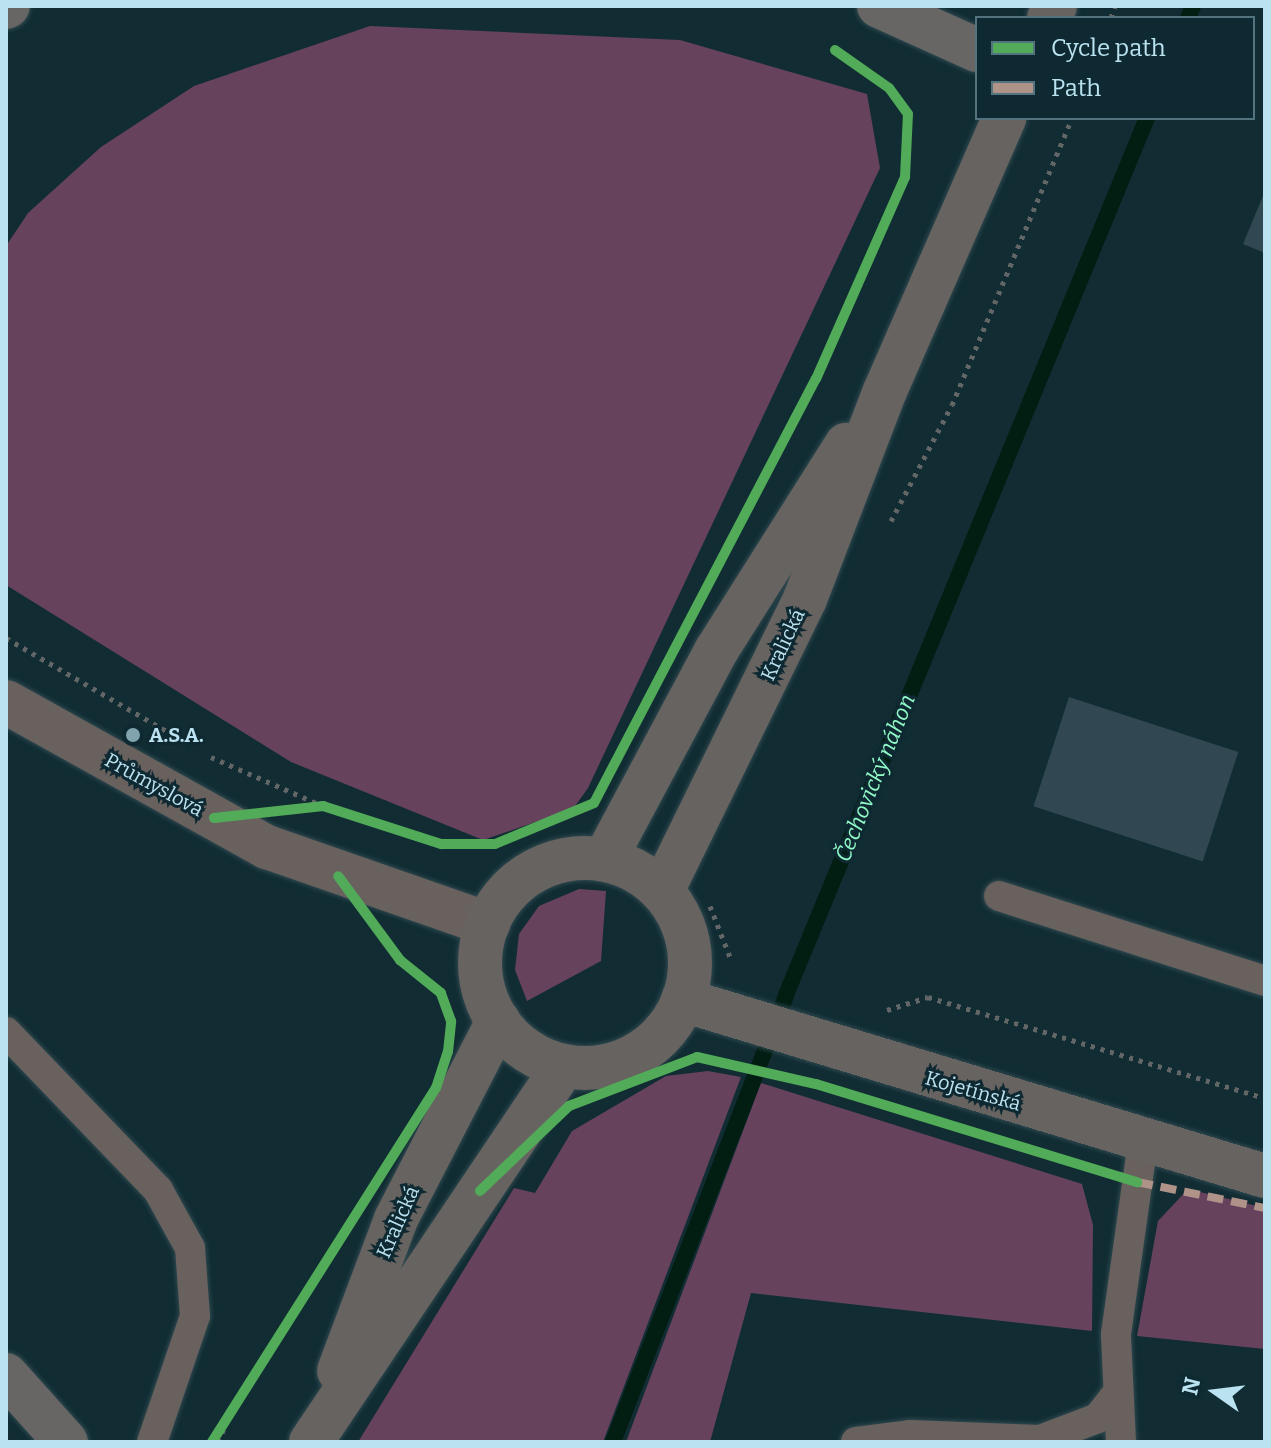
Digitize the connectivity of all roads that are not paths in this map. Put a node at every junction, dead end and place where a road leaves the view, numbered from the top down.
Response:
1 (879, 6) edge
2 (975, 49) edge
3 (1003, 120) edge
4 (885, 391) junction
5 (6, 702) edge
6 (605, 859) junction
7 (662, 891) junction
8 (999, 896) dead end
9 (488, 924) junction
10 (1265, 981) edge
11 (695, 1006) junction
12 (498, 1021) junction
13 (6, 1032) edge
14 (564, 1066) junction
15 (1143, 1141) junction
16 (1265, 1176) edge
17 (6, 1375) edge
18 (1117, 1394) junction
19 (59, 1434) edge
20 (314, 1437) edge
21 (152, 1442) edge
22 (856, 1442) edge
23 (1121, 1442) edge

1 - 2 highway
3 - 4 main road, Kralická
4 - 6 main road, Kralická
4 - 7 main road, Kralická
5 - 9 street, Průmyslová
6 - 7 main road
6 - 9 main road
7 - 11 main road
8 - 10 lane
9 - 12 main road
11 - 14 main road
11 - 15 main road, Kojetínská
12 - 14 main road
12 - 20 main road, Kralická
13 - 21 lane
14 - 20 main road, Kralická
15 - 16 main road, Kojetínská
15 - 18 lane
17 - 19 highway
18 - 22 lane
18 - 23 lane

